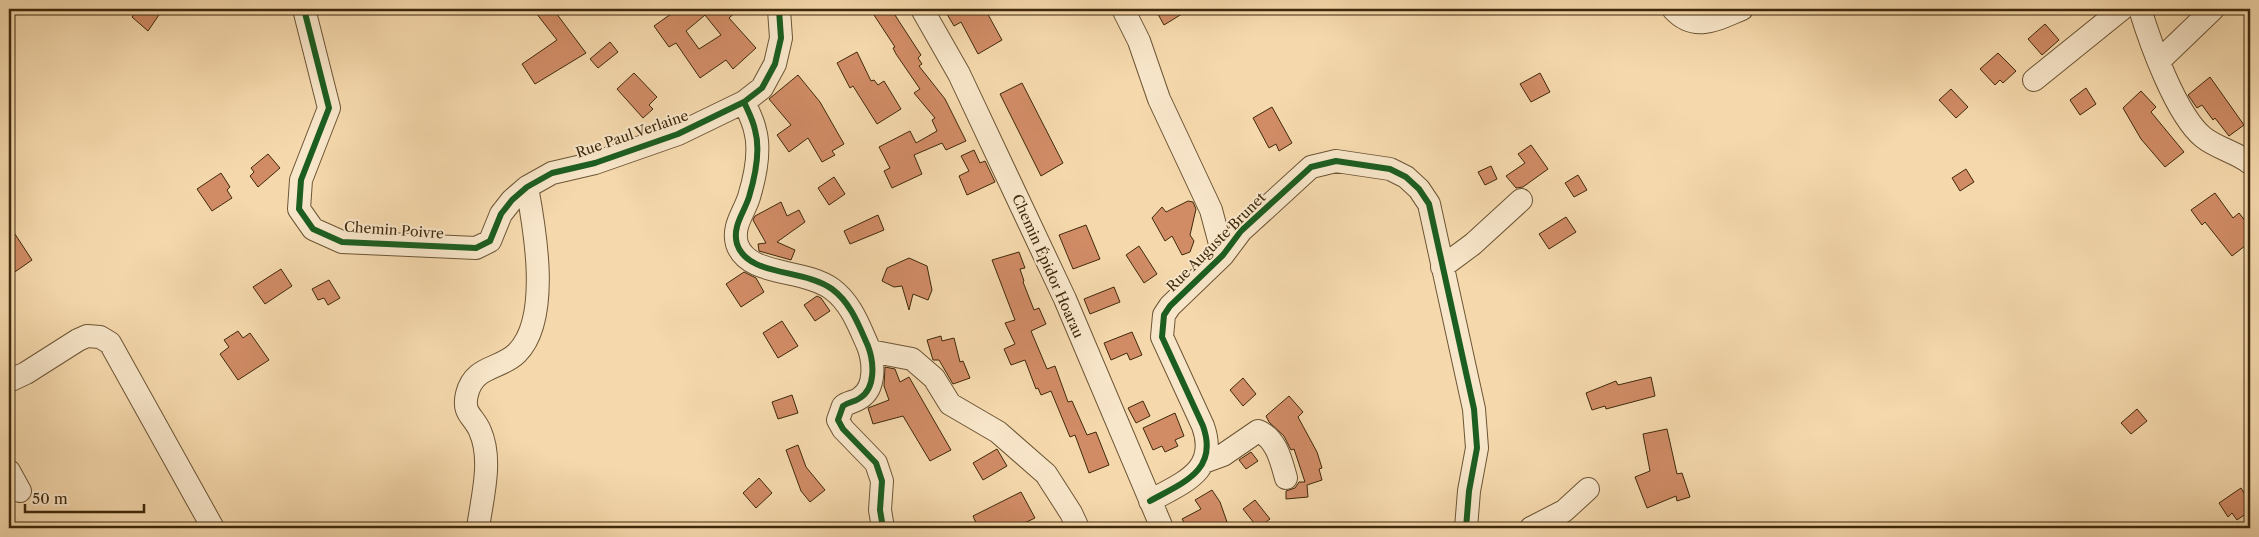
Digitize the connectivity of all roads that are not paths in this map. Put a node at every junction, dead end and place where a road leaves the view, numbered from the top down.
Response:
1 (304, 9) edge
2 (779, 9) edge
3 (922, 9) edge
4 (1123, 9) edge
5 (1672, 9) edge
6 (1742, 9) edge
7 (2122, 9) edge
8 (2140, 9) edge
9 (2213, 9) edge
10 (2160, 60) junction
11 (2034, 80) dead end
12 (744, 102) junction
13 (2250, 163) edge
14 (527, 187) junction
15 (1521, 200) dead end
16 (1223, 255) junction
17 (1442, 267) junction
18 (870, 351) junction
19 (9, 381) edge
20 (1204, 462) junction
21 (9, 471) edge
22 (1286, 478) dead end
23 (1588, 489) dead end
24 (20, 491) dead end
25 (1150, 501) junction
26 (213, 528) edge
27 (478, 528) edge
28 (883, 528) edge
29 (1078, 528) edge
30 (1162, 528) edge
31 (1466, 528) edge
32 (1531, 528) edge

1 - 14 street, Chemin Poivre
2 - 12 street, Rue Paul Verlaine
3 - 25 street, Chemin Épidor Hoarau
4 - 16 street
5 - 6 street
7 - 11 street
8 - 10 street
9 - 10 street
10 - 13 street
12 - 14 street, Rue Paul Verlaine
12 - 18 street
14 - 27 street
15 - 17 street
16 - 17 street, Rue Auguste Brunet
16 - 20 street, Rue Auguste Brunet
17 - 31 street, Rue Auguste Brunet
18 - 28 street
18 - 29 street
19 - 26 street
20 - 22 street
20 - 25 street
21 - 24 street
23 - 32 street
25 - 30 street, Chemin Épidor Hoarau

